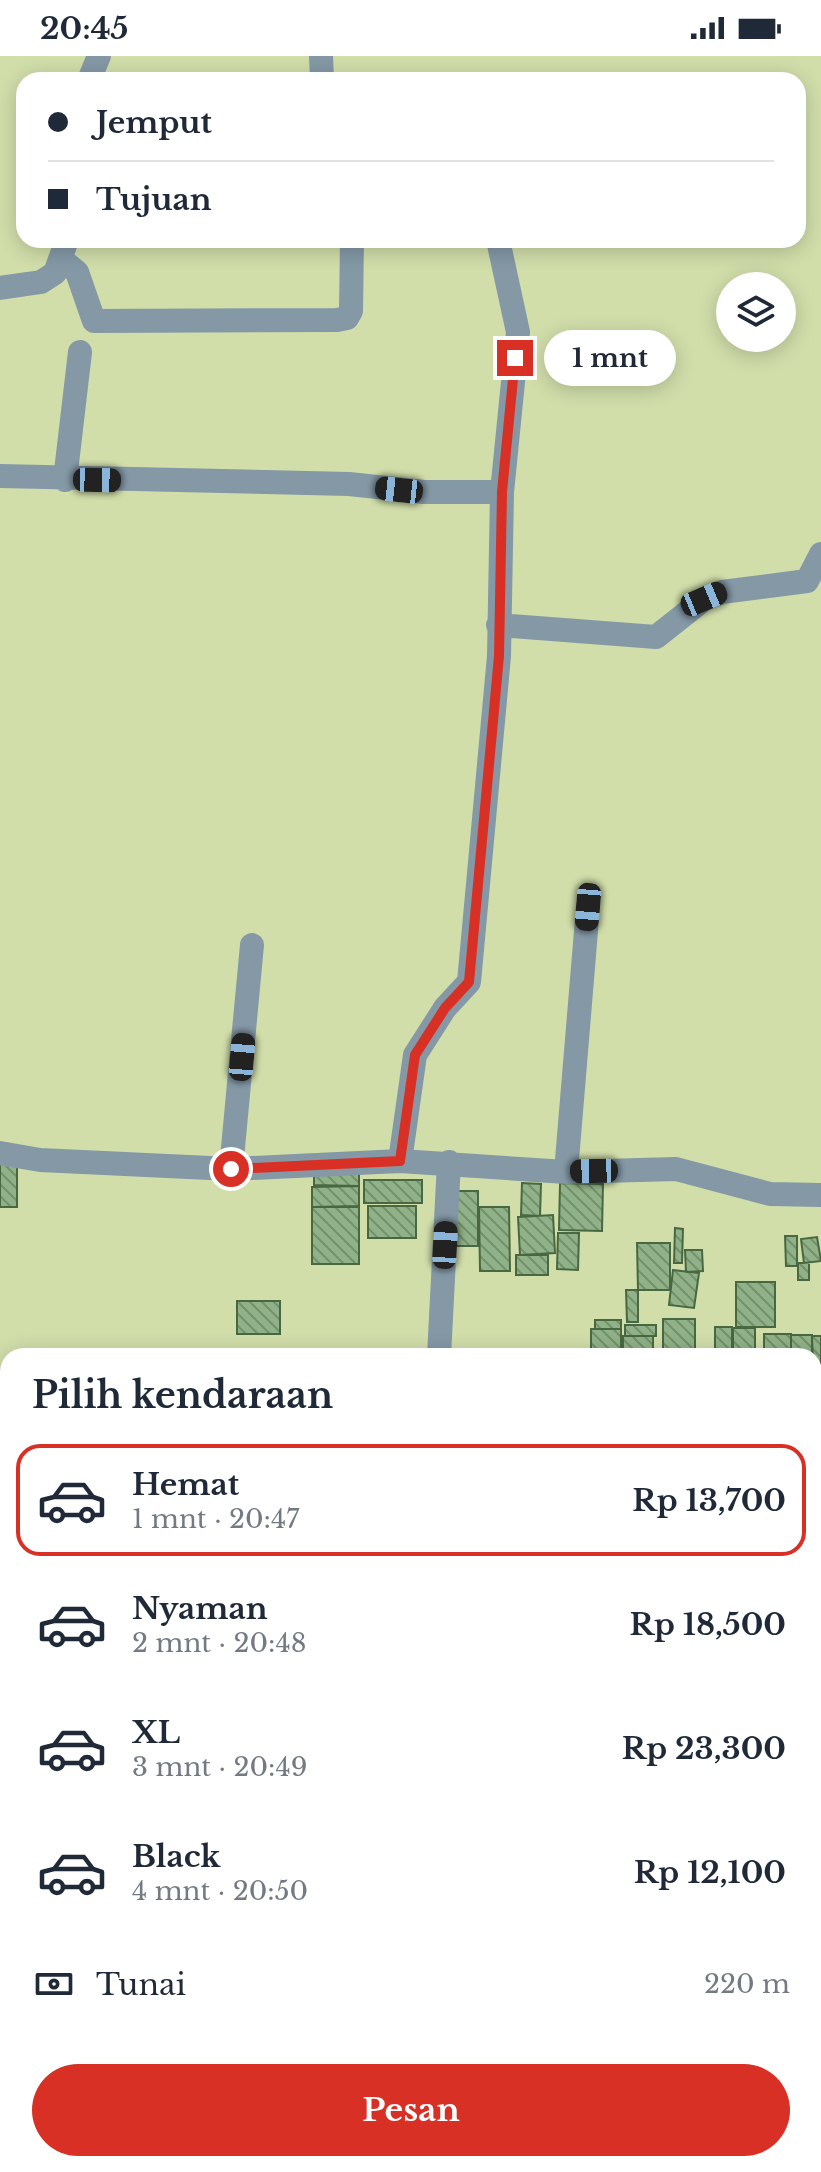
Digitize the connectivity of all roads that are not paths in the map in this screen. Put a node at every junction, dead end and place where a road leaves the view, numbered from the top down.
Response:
1 (352, 248) edge
2 (500, 248) edge
3 (64, 250) edge
4 (0, 288) edge
5 (80, 352) dead end
6 (0, 476) edge
7 (65, 480) junction
8 (502, 492) junction
9 (821, 554) edge
10 (498, 625) junction
11 (588, 907) dead end
12 (252, 945) dead end
13 (0, 1153) edge
14 (400, 1161) junction
15 (449, 1162) junction
16 (231, 1169) junction
17 (566, 1172) junction
18 (821, 1195) edge
19 (439, 1348) edge

1 - 3 street
2 - 8 street
3 - 4 street
5 - 7 street
6 - 7 street
7 - 8 street
8 - 10 street
9 - 10 street
10 - 14 street
11 - 17 street
12 - 16 street
13 - 16 street
14 - 15 street
14 - 16 street
15 - 17 street
15 - 19 street
17 - 18 street

